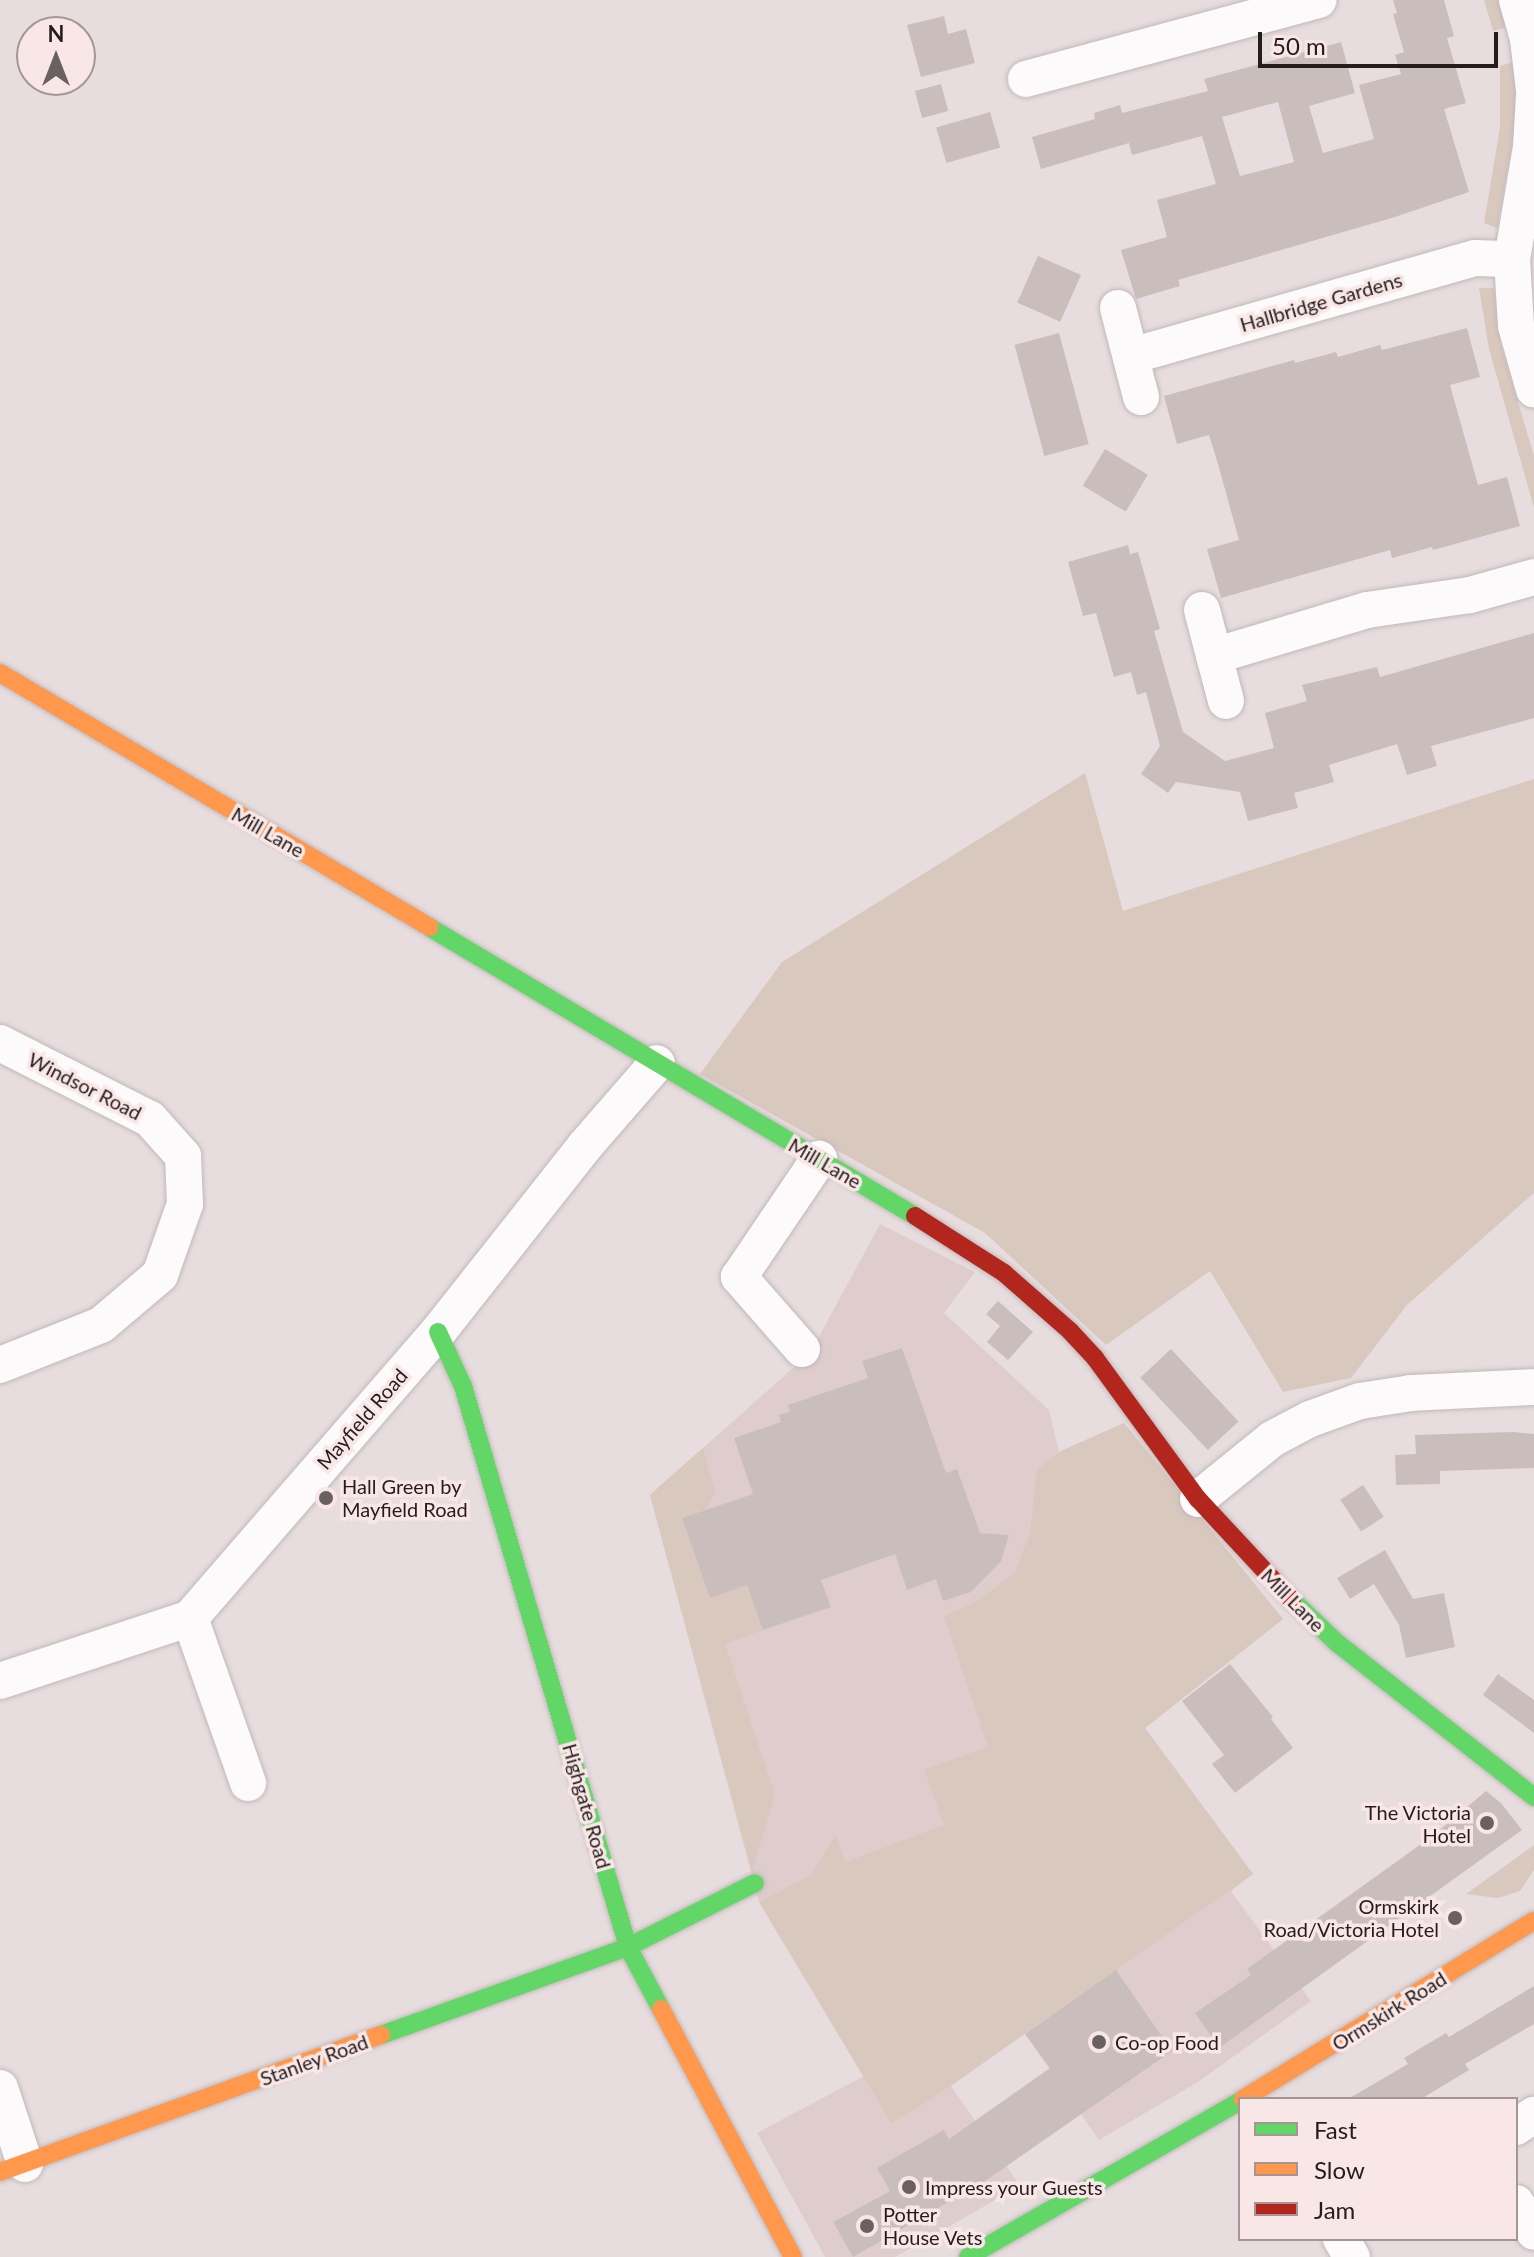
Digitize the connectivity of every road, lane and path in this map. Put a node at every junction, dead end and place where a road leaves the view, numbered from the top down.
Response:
1 (1319, 0) edge
2 (1517, 0) edge
3 (1026, 79) dead end
4 (1534, 93) edge
5 (1520, 276) edge
6 (1118, 308) dead end
7 (1131, 356) junction
8 (1534, 389) edge
9 (1141, 397) dead end
10 (1534, 577) edge
11 (1202, 610) dead end
12 (1214, 656) junction
13 (0, 673) edge
14 (1226, 701) dead end
15 (0, 1043) edge
16 (657, 1063) junction
17 (819, 1159) junction
18 (438, 1332) junction
19 (802, 1349) dead end
20 (0, 1365) edge
21 (1534, 1387) edge
22 (1198, 1499) junction
23 (190, 1618) junction
24 (0, 1681) edge
25 (248, 1783) dead end
26 (1534, 1797) edge
27 (755, 1883) dead end
28 (1534, 1921) edge
29 (628, 1947) junction
30 (0, 2088) edge
31 (1249, 2097) edge
32 (1238, 2103) edge
33 (12, 2168) edge
34 (1518, 2206) edge
35 (1534, 2232) edge
36 (971, 2256) edge
37 (793, 2257) edge

1 - 3 street
2 - 4 street
4 - 5 street
5 - 7 street, Hallbridge Gardens
5 - 8 street
6 - 7 street
7 - 9 street
10 - 12 street
11 - 12 street
12 - 14 street
13 - 16 street, Mill Lane
15 - 20 street, Windsor Road
16 - 17 street, Mill Lane
16 - 18 street, Mayfield Road
17 - 19 street
17 - 22 street, Mill Lane
18 - 23 street, Mayfield Road
18 - 29 street, Highgate Road
21 - 22 street
22 - 26 street, Mill Lane
23 - 24 street
23 - 25 street
27 - 29 street, Stanley Road
28 - 31 street, Ormskirk Road
29 - 33 street, Stanley Road
29 - 37 street, Highgate Road
30 - 33 street
32 - 36 street, Ormskirk Road
34 - 35 street

